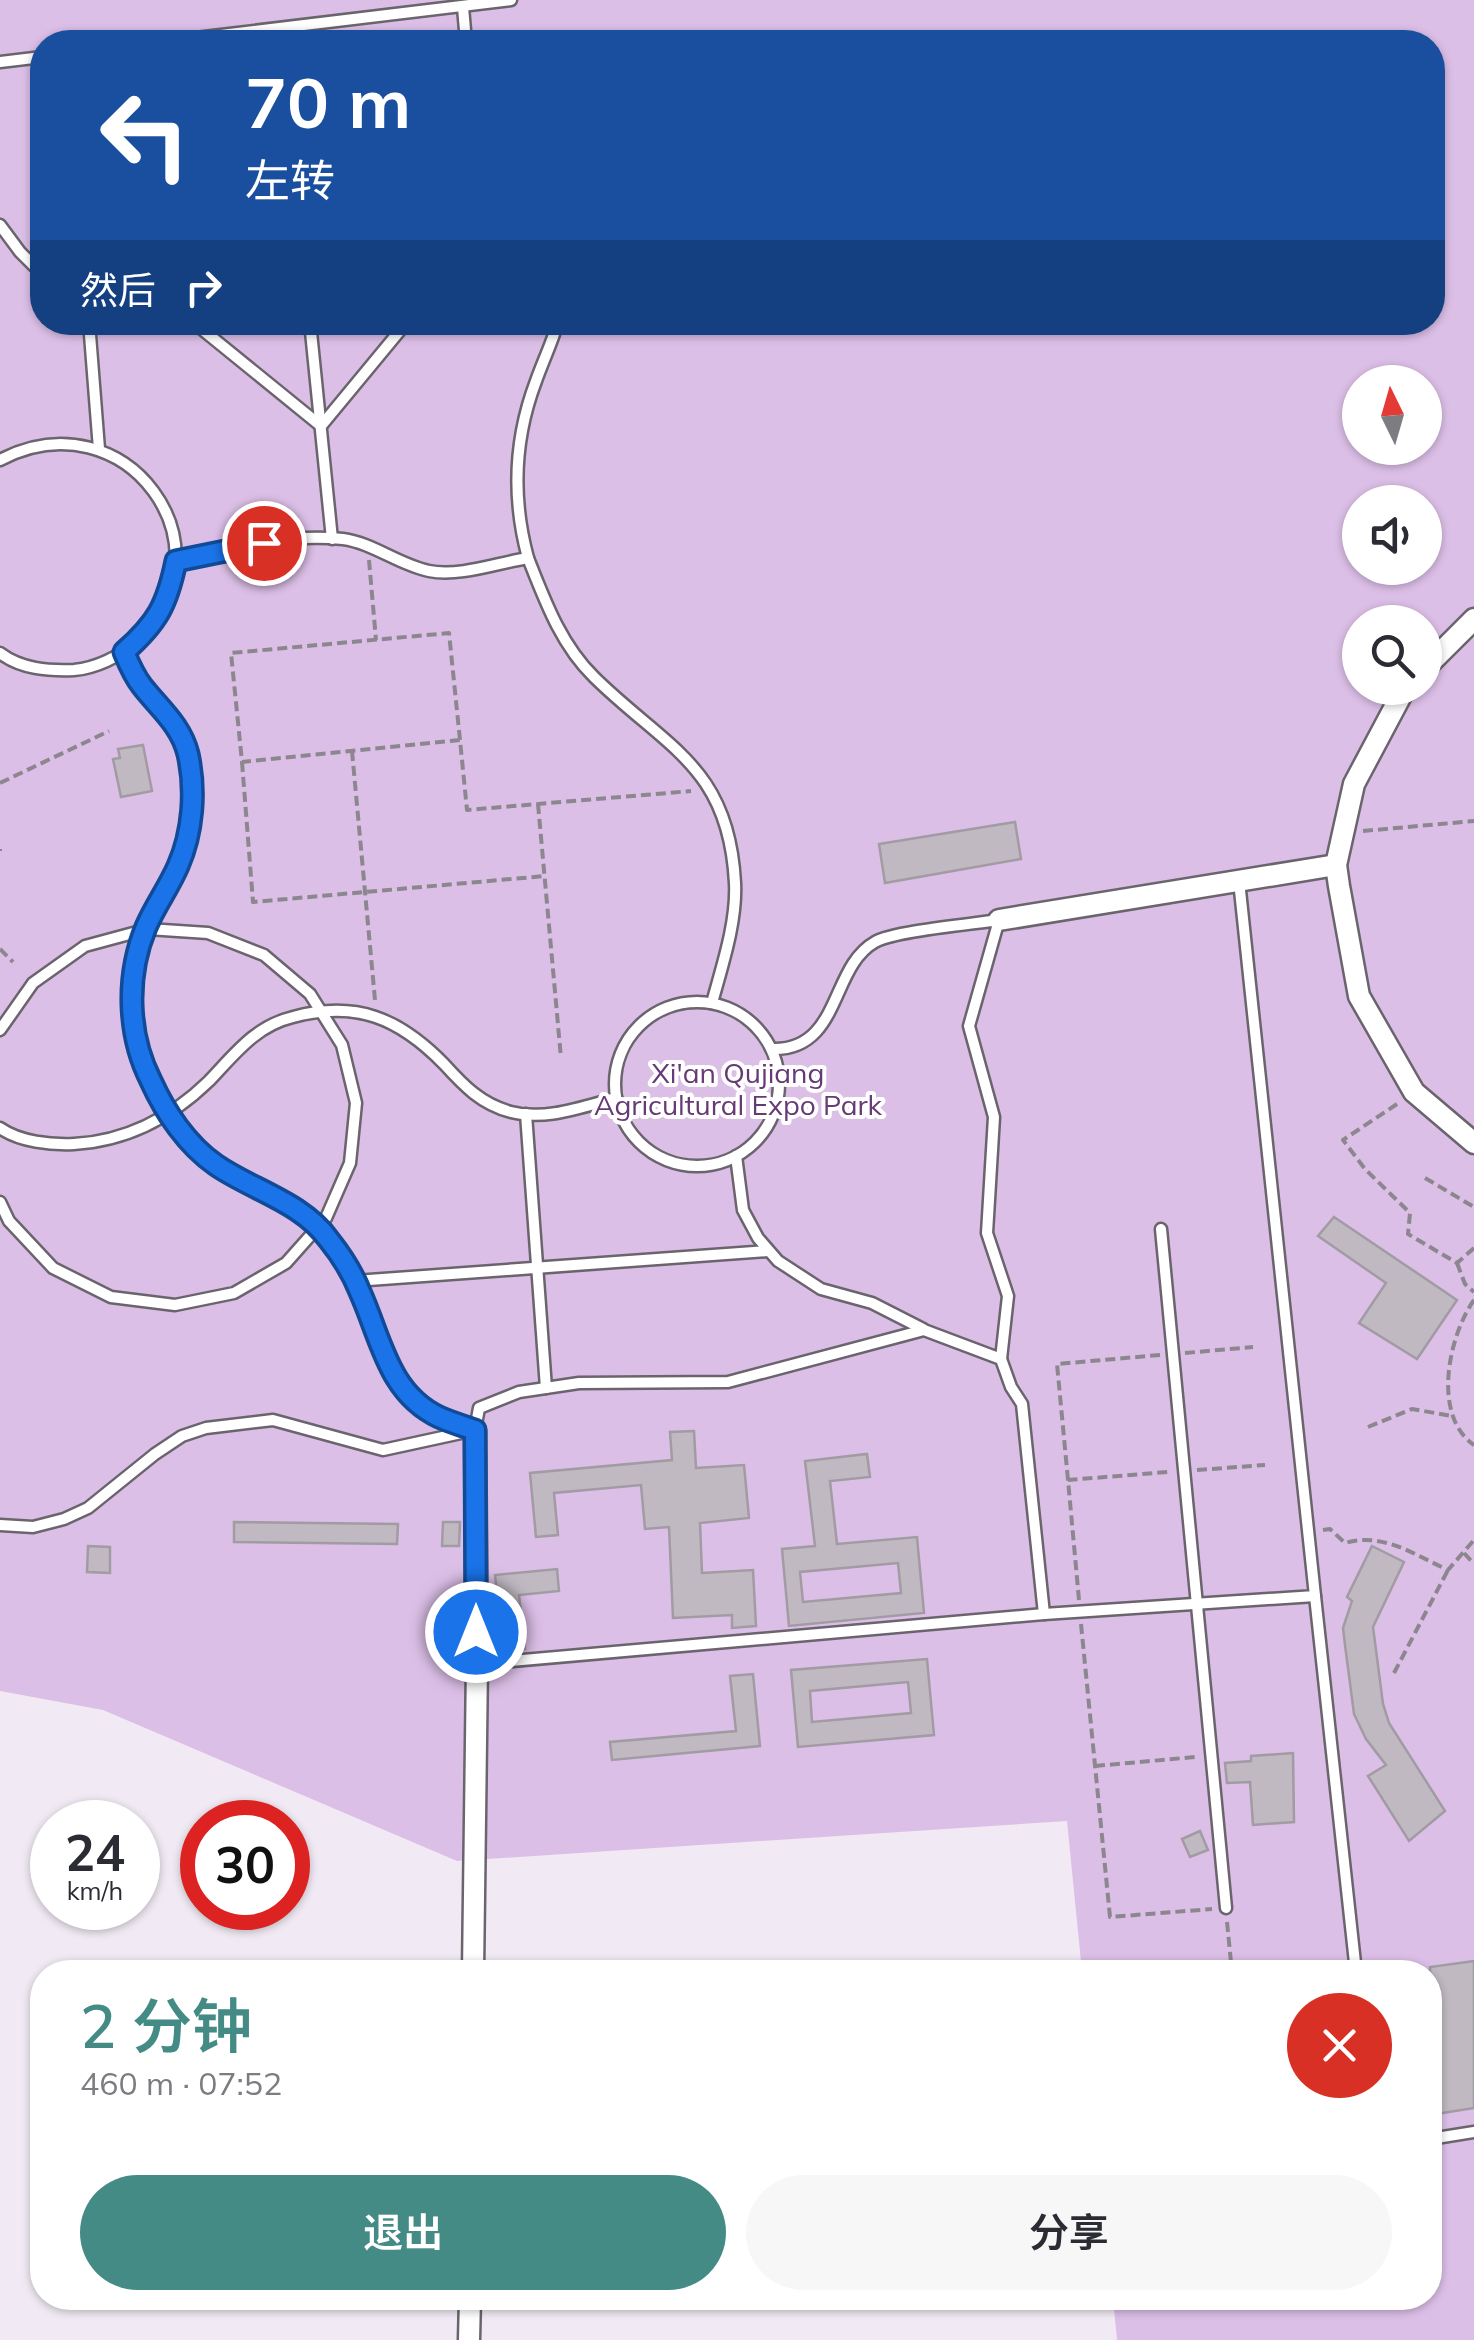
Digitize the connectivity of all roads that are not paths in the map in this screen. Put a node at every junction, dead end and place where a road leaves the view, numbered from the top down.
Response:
1 (511, 0) edge
2 (463, 7) junction
3 (280, 28) joint
4 (263, 30) edge
5 (465, 30) edge
6 (30, 58) edge
7 (0, 62) edge
8 (0, 225) edge
9 (30, 262) edge
10 (90, 335) edge
11 (210, 335) edge
12 (311, 335) edge
13 (397, 335) edge
14 (555, 335) edge
15 (321, 426) junction
16 (99, 449) junction
17 (0, 460) edge
18 (332, 539) junction
19 (528, 558) junction
20 (176, 561) junction
21 (1474, 619) edge
22 (1442, 651) edge
23 (124, 652) junction
24 (0, 654) edge
25 (1396, 705) edge
26 (1336, 865) junction
27 (1238, 881) junction
28 (999, 920) junction
29 (145, 930) junction
30 (712, 1003) junction
31 (321, 1011) junction
32 (0, 1030) edge
33 (773, 1049) junction
34 (616, 1098) junction
35 (169, 1114) junction
36 (526, 1114) junction
37 (0, 1128) edge
38 (1474, 1143) edge
39 (736, 1156) junction
40 (0, 1202) edge
41 (318, 1227) junction
42 (1161, 1229) dead end
43 (768, 1251) junction
44 (538, 1268) junction
45 (355, 1282) junction
46 (924, 1330) junction
47 (1000, 1358) junction
48 (546, 1388) junction
49 (475, 1430) junction
50 (0, 1525) edge
51 (1315, 1596) junction
52 (1197, 1604) junction
53 (1044, 1614) junction
54 (476, 1664) junction
55 (1226, 1908) road end
56 (473, 1960) edge
57 (1355, 1960) edge
58 (1474, 2132) edge
59 (1442, 2137) edge
60 (470, 2310) edge
61 (469, 2340) edge

1 - 2 lane
2 - 3 lane
2 - 5 lane
3 - 4 lane
6 - 7 lane
8 - 9 lane
10 - 16 lane
11 - 15 lane
12 - 15 lane
13 - 15 lane
14 - 19 lane
15 - 18 lane
16 - 17 lane
16 - 20 lane
18 - 19 lane
18 - 20 lane
19 - 30 lane
20 - 23 lane
21 - 22 street
23 - 24 lane
23 - 29 lane
25 - 26 street
26 - 27 street
26 - 38 street
27 - 28 street
27 - 51 lane
28 - 33 lane
28 - 47 lane
29 - 31 lane
29 - 32 lane
29 - 35 lane
30 - 33 lane
30 - 34 lane
31 - 35 lane
31 - 36 lane
31 - 41 lane
33 - 39 lane
34 - 36 lane
34 - 39 lane
35 - 37 lane
35 - 41 lane
36 - 44 lane
39 - 43 lane
40 - 41 lane
41 - 45 lane
42 - 52 lane
43 - 44 lane
43 - 46 lane
44 - 45 lane
44 - 48 lane
45 - 49 lane
46 - 47 lane
46 - 48 lane
47 - 53 lane
48 - 49 lane
49 - 50 lane
49 - 54 street
51 - 52 lane
51 - 57 lane
52 - 53 lane
52 - 55 lane
53 - 54 lane
54 - 56 street
58 - 59 lane
60 - 61 street

